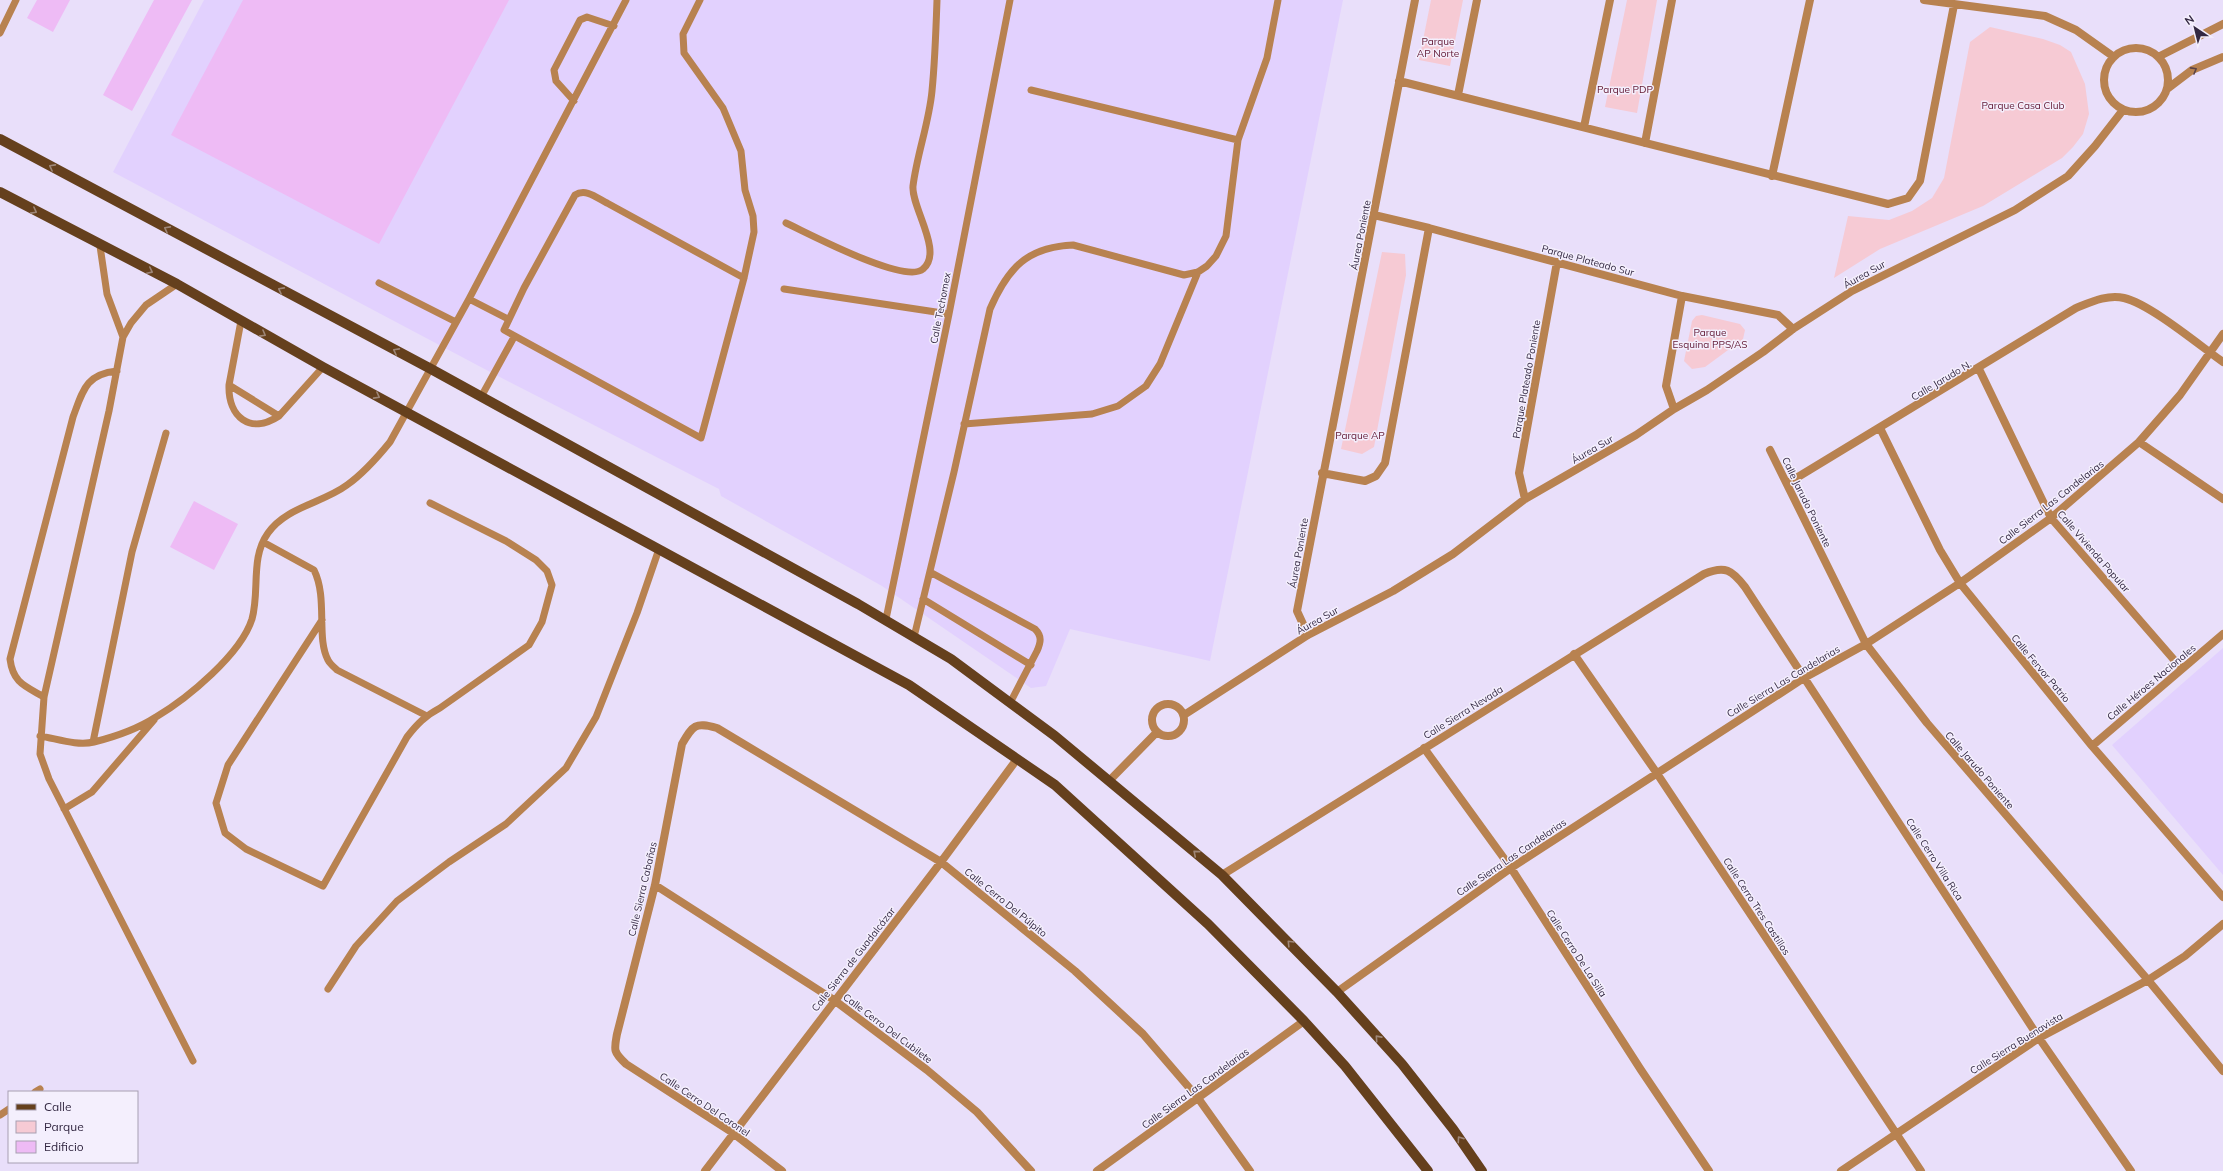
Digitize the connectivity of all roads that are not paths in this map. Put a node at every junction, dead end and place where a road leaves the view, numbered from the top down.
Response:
1 (16, 0) edge
2 (626, 0) edge
3 (700, 0) edge
4 (937, 0) edge
5 (1010, 0) edge
6 (1278, 0) edge
7 (1415, 0) edge
8 (1477, 0) edge
9 (1610, 0) edge
10 (1672, 0) edge
11 (1810, 0) edge
12 (1924, 0) edge
13 (1954, 5) junction
14 (614, 26) junction
15 (2222, 27) edge
16 (0, 33) edge
17 (2114, 57) junction
18 (2158, 57) junction
19 (2223, 57) edge
20 (1399, 81) junction
21 (2168, 89) junction
22 (1032, 90) dead end
23 (1458, 95) junction
24 (574, 101) junction
25 (2123, 110) junction
26 (1584, 127) junction
27 (0, 139) edge
28 (1238, 140) junction
29 (1645, 143) junction
30 (1772, 176) junction
31 (0, 192) edge
32 (1374, 215) junction
33 (786, 224) dead end
34 (1429, 228) junction
35 (100, 246) junction
36 (1557, 262) junction
37 (1198, 272) junction
38 (744, 278) junction
39 (379, 283) dead end
40 (177, 284) junction
41 (784, 289) dead end
42 (1682, 296) junction
43 (469, 299) junction
44 (950, 314) junction
45 (508, 319) junction
46 (242, 321) junction
47 (456, 322) junction
48 (1793, 329) junction
49 (2223, 334) edge
50 (123, 337) junction
51 (514, 337) junction
52 (2210, 353) junction
53 (2223, 362) edge
54 (323, 367) junction
55 (431, 369) junction
56 (1979, 369) junction
57 (117, 371) junction
58 (229, 385) junction
59 (480, 397) junction
60 (1674, 409) junction
61 (407, 412) junction
62 (279, 416) junction
63 (964, 424) junction
64 (1880, 428) junction
65 (166, 433) dead end
66 (2139, 442) junction
67 (1770, 450) dead end
68 (1322, 473) junction
69 (1788, 483) junction
70 (1524, 499) junction
71 (2223, 499) edge
72 (430, 503) dead end
73 (2050, 518) junction
74 (263, 542) junction
75 (659, 549) junction
76 (1716, 569) joint
77 (930, 572) junction
78 (1960, 583) junction
79 (923, 599) junction
80 (322, 620) junction
81 (886, 620) junction
82 (2223, 634) edge
83 (1308, 635) junction
84 (914, 637) junction
85 (1866, 644) junction
86 (1574, 654) junction
87 (1031, 665) junction
88 (2182, 669) junction
89 (1804, 678) junction
90 (44, 698) junction
91 (1010, 702) junction
92 (1184, 715) junction
93 (425, 716) junction
94 (156, 717) junction
95 (691, 728) joint
96 (1157, 732) junction
97 (40, 736) junction
98 (93, 742) junction
99 (2092, 746) junction
100 (1424, 748) junction
101 (1017, 759) junction
102 (1656, 772) junction
103 (1109, 781) junction
104 (64, 809) junction
105 (942, 862) junction
106 (1511, 868) junction
107 (1222, 875) junction
108 (655, 884) junction
109 (2223, 897) edge
110 (2223, 924) edge
111 (2148, 980) junction
112 (328, 989) dead end
113 (1337, 992) junction
114 (834, 1000) junction
115 (1304, 1022) junction
116 (2039, 1038) junction
117 (616, 1055) joint
118 (193, 1061) dead end
119 (2223, 1071) edge
120 (1198, 1098) junction
121 (733, 1133) junction
122 (1895, 1134) junction
123 (705, 1171) edge
124 (782, 1171) edge
125 (1030, 1171) edge
126 (1097, 1171) edge
127 (1250, 1171) edge
128 (1428, 1171) edge
129 (1482, 1171) edge
130 (1709, 1171) edge
131 (1841, 1171) edge
132 (1921, 1171) edge
133 (2131, 1171) edge

1 - 16 lane
2 - 14 lane
3 - 38 lane
4 - 33 lane
5 - 44 lane, Calle Techomex
6 - 28 lane
7 - 20 street, Áurea Poniente
8 - 23 street
9 - 26 street
10 - 29 street
11 - 30 street
12 - 13 street
13 - 17 street
13 - 30 street
14 - 24 lane
14 - 24 lane
15 - 18 street
17 - 18 street
17 - 25 street
18 - 21 street
21 -> 19 street
20 - 23 street
20 - 32 street, Áurea Poniente
21 - 25 street
22 - 28 lane
23 - 26 street
24 - 43 lane
25 - 48 street, Áurea Sur
26 - 29 street
55 -> 27 main road
28 - 37 lane
29 - 30 street
31 -> 35 main road
32 - 34 street, Parque Plateado Sur
32 - 68 street, Áurea Poniente
34 - 36 street, Parque Plateado Sur
34 - 68 street
35 -> 40 main road
35 - 50 lane
36 - 42 street, Parque Plateado Sur
36 - 70 street, Parque Plateado Poniente
37 - 63 lane
37 - 63 lane
38 - 45 lane
38 - 51 lane
39 - 47 lane
40 - 46 main road
40 - 50 lane
41 - 44 lane
42 - 48 street, Parque Plateado Sur
42 - 60 street
43 - 45 lane
43 - 47 lane
44 - 81 lane, Calle Techomex
45 - 51 lane
46 -> 54 main road
46 - 58 lane
47 - 55 lane
48 - 60 street, Áurea Sur
49 - 52 street, Calle Sierra Las Candelarias
50 - 57 lane
51 - 59 lane
52 - 53 street
52 - 56 street, Calle Jarudo N.
52 - 66 street, Calle Sierra Las Candelarias
54 -> 61 main road
54 - 62 lane
55 - 59 main road
55 - 61 lane
56 - 64 street, Calle Jarudo N.
56 - 73 street, Calle Vivienda Popular
57 - 90 lane
57 - 90 lane
58 - 62 lane
58 - 62 lane
59 - 81 main road
60 - 70 street, Áurea Sur
61 - 74 lane
61 - 75 main road
63 - 77 lane
64 - 69 street, Calle Jarudo N.
64 - 78 street, Calle Fervor Patrio
65 - 98 lane
66 - 71 street
66 - 73 street, Calle Sierra Las Candelarias
67 - 69 street, Calle Jarudo Poniente
68 - 83 street, Áurea Poniente
69 - 85 street, Calle Jarudo Poniente
70 - 83 street, Áurea Sur
72 - 93 lane
73 - 78 street, Calle Sierra Las Candelarias
73 - 88 street, Calle Vivienda Popular
74 - 80 lane
74 - 94 lane
75 - 101 main road
75 - 112 lane
76 - 86 street, Calle Sierra Nevada
76 - 89 street, Calle Cerro Villa Rica
77 - 79 lane
77 - 87 lane
78 - 85 street, Calle Sierra Las Candelarias
78 - 99 street, Calle Fervor Patrio
79 - 84 lane
79 - 87 lane
80 - 93 lane
80 - 93 lane
81 - 84 main road
82 - 88 street, Calle Héroes Nacionales
83 - 92 street, Áurea Sur
84 - 91 main road
85 - 89 street, Calle Sierra Las Candelarias
85 - 111 street, Calle Jarudo Poniente
86 - 100 street, Calle Sierra Nevada
86 - 102 street, Calle Cerro Tres Castillos
87 - 91 lane
88 - 99 street, Calle Héroes Nacionales
89 - 102 street, Calle Sierra Las Candelarias
89 - 116 street, Calle Cerro Villa Rica
90 - 97 lane
91 - 103 main road
92 - 96 street
92 - 96 street
94 - 98 lane
94 - 104 lane
95 - 105 street, Calle Cerro Del Púlpito
95 - 108 street, Calle Sierra Cabañas
96 - 103 street
97 - 98 lane
97 - 104 lane
99 - 109 street, Calle Fervor Patrio
100 - 106 street, Calle Cerro De La Silla
100 - 107 street, Calle Sierra Nevada
101 - 105 street, Calle Sierra de Guadalcázar
101 - 115 main road
102 - 106 street, Calle Sierra Las Candelarias
102 - 122 street, Calle Cerro Tres Castillos
107 -> 103 main road
104 - 118 lane
105 - 114 street, Calle Sierra de Guadalcázar
105 - 120 street, Calle Cerro Del Púlpito
106 - 113 street, Calle Sierra Las Candelarias
106 - 130 street, Calle Cerro De La Silla
113 -> 107 main road
108 - 114 street, Calle Cerro Del Cubilete
108 - 117 street, Calle Sierra Cabañas
110 - 111 street, Calle Sierra Buenavista
111 - 116 street, Calle Sierra Buenavista
111 - 119 street, Calle Jarudo Poniente
129 -> 113 main road
114 - 121 street, Calle Sierra de Guadalcázar
114 - 125 street, Calle Cerro Del Cubilete
115 - 120 street, Calle Sierra Las Candelarias
115 - 128 main road
116 - 122 street, Calle Sierra Buenavista
116 - 133 street, Calle Cerro Villa Rica
117 - 121 street, Calle Cerro Del Coronel
120 - 126 street, Calle Sierra Las Candelarias
120 - 127 street, Calle Cerro Del Púlpito
121 - 123 street, Calle Sierra de Guadalcázar
121 - 124 street, Calle Cerro Del Coronel
122 - 131 street, Calle Sierra Buenavista
122 - 132 street, Calle Cerro Tres Castillos

